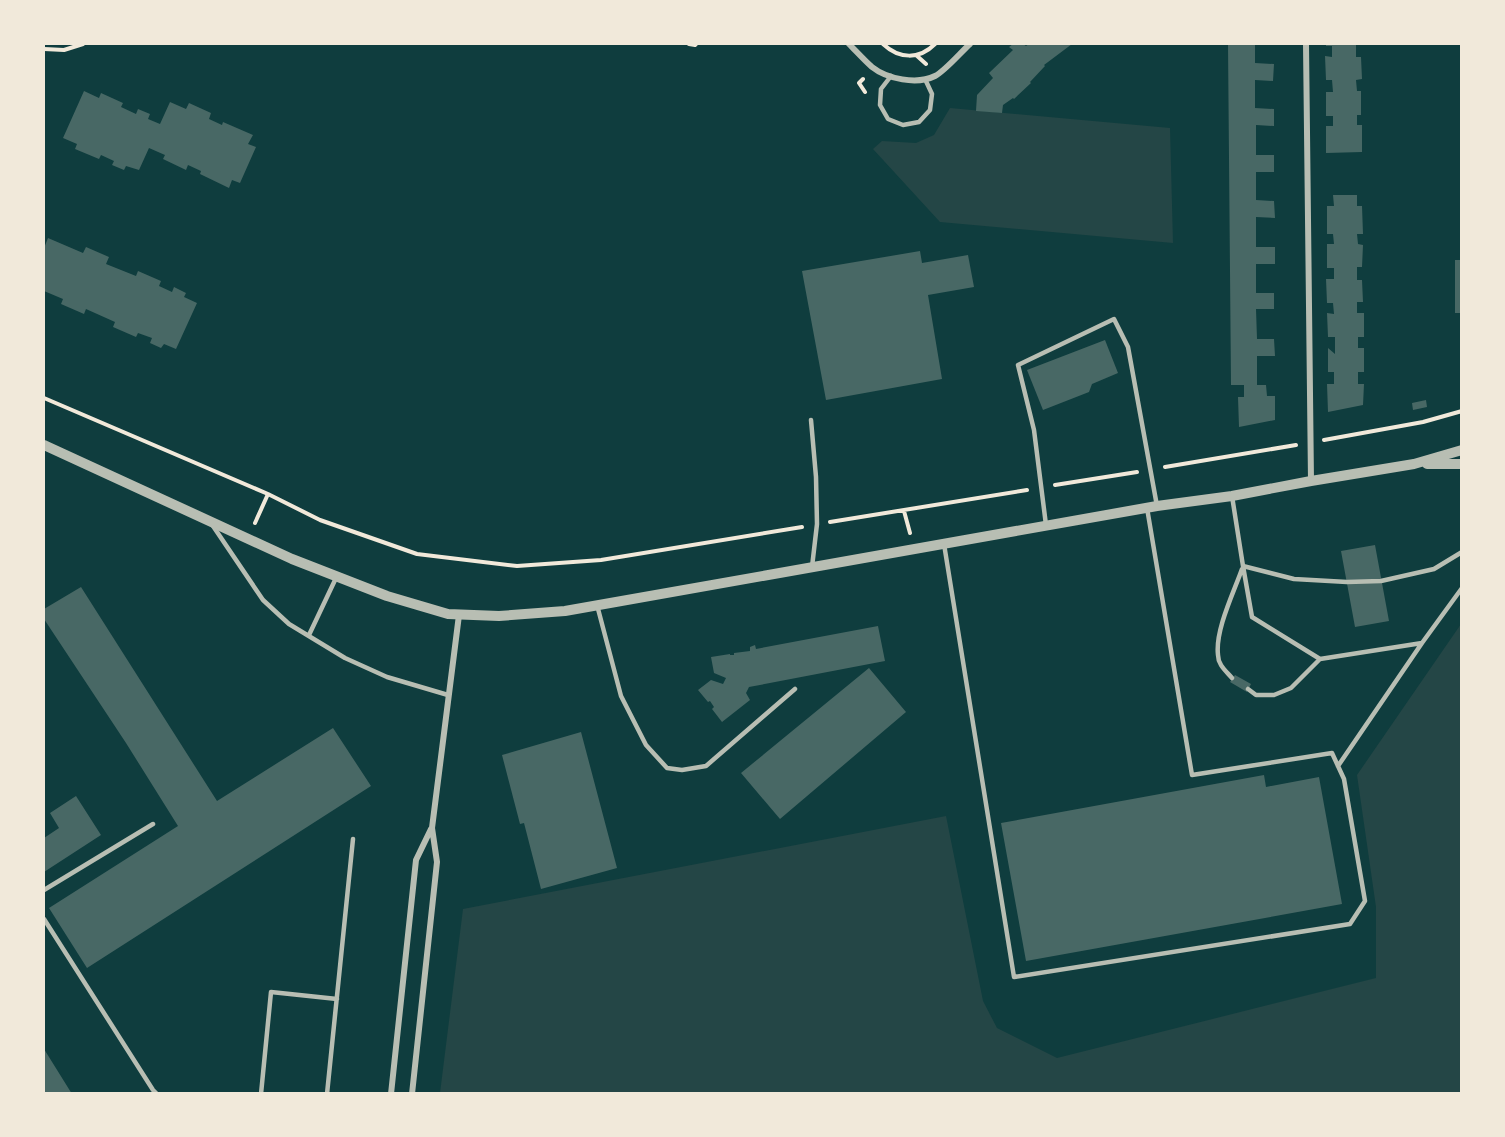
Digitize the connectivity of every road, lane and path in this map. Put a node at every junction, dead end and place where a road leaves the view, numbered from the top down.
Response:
1 (83, 44) edge
2 (689, 44) edge
3 (696, 44) edge
4 (849, 44) edge
5 (883, 44) edge
6 (935, 44) edge
7 (970, 44) edge
8 (1306, 44) edge
9 (44, 49) edge
10 (889, 49) junction
11 (916, 55) junction
12 (874, 69) junction
13 (937, 75) junction
14 (891, 76) junction
15 (925, 79) junction
16 (867, 94) dead end
17 (44, 398) edge
18 (1461, 411) edge
19 (811, 420) dead end
20 (1312, 442) junction
21 (44, 445) edge
22 (1461, 450) edge
23 (1414, 464) junction
24 (1461, 464) edge
25 (1150, 470) junction
26 (1311, 481) junction
27 (1041, 487) junction
28 (1232, 496) junction
29 (1152, 507) junction
30 (210, 521) junction
31 (817, 524) junction
32 (1046, 526) junction
33 (944, 544) junction
34 (1461, 552) edge
35 (1243, 566) junction
36 (812, 567) junction
37 (336, 576) junction
38 (1461, 588) edge
39 (597, 605) junction
40 (459, 615) junction
41 (309, 635) junction
42 (1422, 643) junction
43 (1320, 659) junction
44 (1232, 678) dead end
45 (795, 689) dead end
46 (1248, 689) dead end
47 (448, 695) junction
48 (1338, 765) junction
49 (153, 824) dead end
50 (432, 828) junction
51 (353, 839) dead end
52 (44, 890) edge
53 (44, 919) edge
54 (337, 999) junction
55 (157, 1094) edge
56 (261, 1094) edge
57 (327, 1094) edge
58 (391, 1094) edge
59 (412, 1094) edge

1 - 9 path
2 - 3 path
4 - 12 street
5 - 10 path
6 - 11 path
7 - 13 street
8 - 20 street
10 - 11 path
10 - 12 path
11 - 13 path
12 - 14 street
12 - 16 path
13 - 15 street
14 - 15 street
14 - 15 lane
17 - 31 path
18 - 20 path
19 - 31 lane
20 - 25 path
20 - 26 street
21 - 30 street
22 - 23 street
23 - 24 street
23 - 26 street
25 - 27 path
25 - 27 lane
25 - 29 lane
26 - 28 street
27 - 31 path
27 - 32 lane
28 - 29 street
28 - 35 lane
29 - 32 street
29 - 48 lane
30 - 37 street
30 - 41 lane
31 - 36 lane
32 - 33 street
33 - 36 street
33 - 48 lane
34 - 35 lane
35 - 43 lane
35 - 44 lane
36 - 39 street
37 - 40 street
37 - 41 lane
38 - 42 lane
39 - 40 street
39 - 45 lane
40 - 47 street
41 - 47 lane
42 - 43 lane
42 - 48 lane
43 - 46 lane
47 - 50 street
49 - 52 lane
50 - 58 street
50 - 59 street
51 - 54 lane
53 - 55 lane
54 - 56 lane
54 - 57 lane

